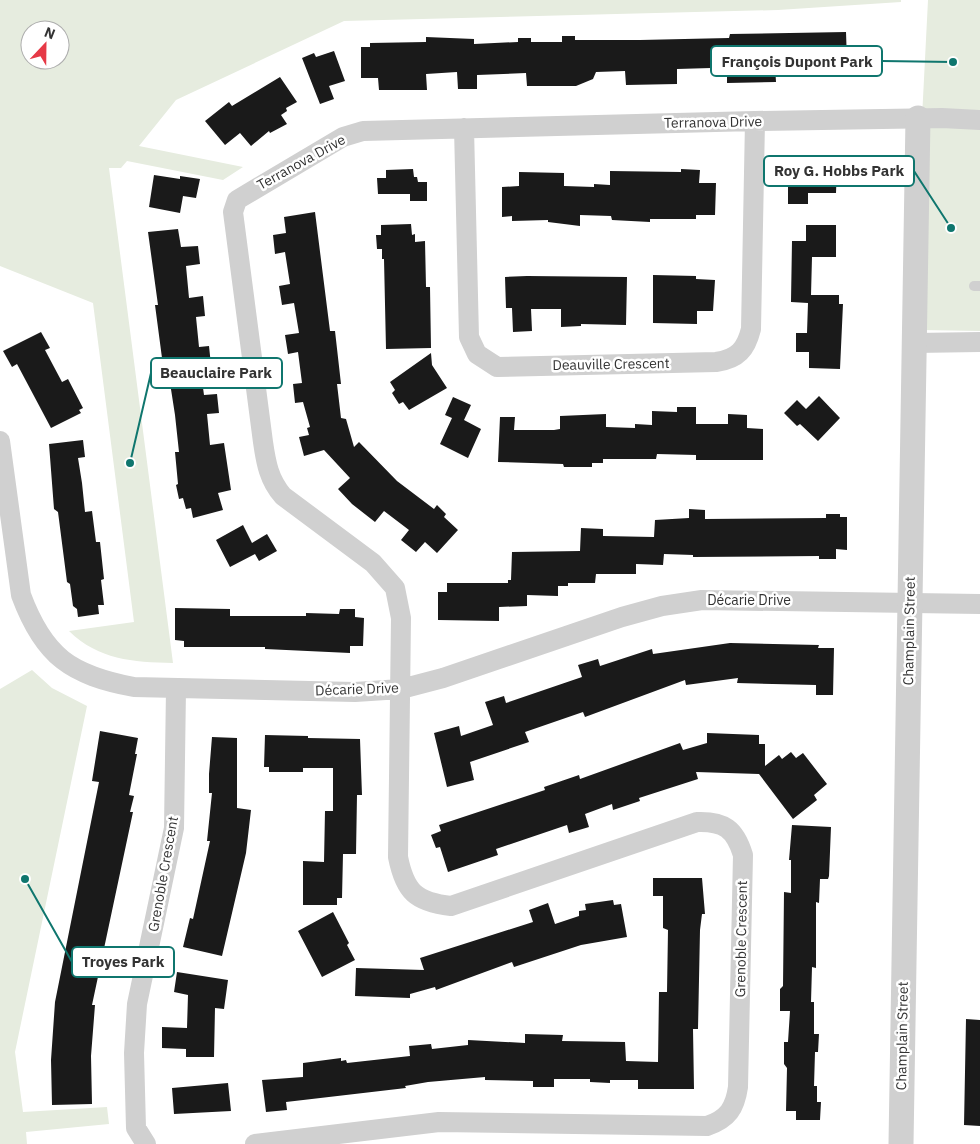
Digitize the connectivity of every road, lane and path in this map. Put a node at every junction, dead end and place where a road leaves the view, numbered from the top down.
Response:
1 (918, 118) junction
2 (980, 120) edge
3 (755, 121) junction
4 (464, 128) junction
5 (980, 342) edge
6 (915, 343) junction
7 (0, 441) edge
8 (909, 602) junction
9 (980, 604) edge
10 (176, 689) junction
11 (401, 689) junction
12 (146, 1144) edge
13 (255, 1144) edge
14 (901, 1144) edge

1 - 2 street, Terranova Drive
1 - 3 street, Terranova Drive
1 - 6 street, Champlain Street
3 - 4 street, Terranova Drive
3 - 4 street, Deauville Crescent
4 - 11 street, Terranova Drive
5 - 6 street
6 - 8 street, Champlain Street
7 - 10 street, Décarie Drive
8 - 9 street, Décarie Drive
8 - 11 street, Décarie Drive
8 - 14 street, Champlain Street
10 - 11 street, Décarie Drive
10 - 12 street, Grenoble Crescent
11 - 13 street, Grenoble Crescent

